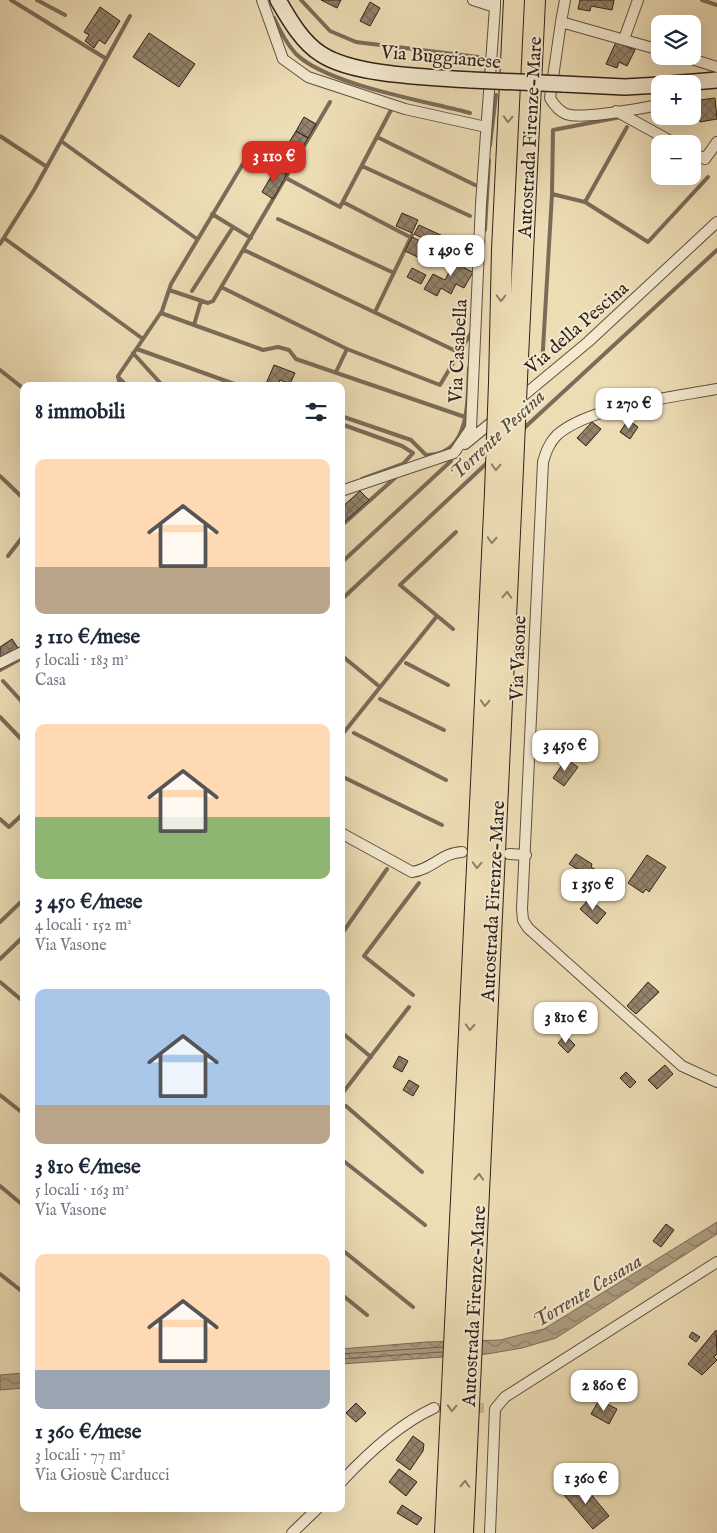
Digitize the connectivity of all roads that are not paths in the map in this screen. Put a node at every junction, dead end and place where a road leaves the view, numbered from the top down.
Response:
1 (262, 0) edge
2 (278, 0) edge
3 (473, 0) edge
4 (514, 0) edge
5 (535, 0) edge
6 (565, 0) edge
7 (638, 0) edge
8 (495, 3) edge
9 (561, 22) junction
10 (624, 39) junction
11 (651, 47) edge
12 (701, 62) edge
13 (717, 67) edge
14 (717, 80) edge
15 (701, 81) edge
16 (651, 86) edge
17 (651, 106) edge
18 (616, 111) junction
19 (486, 127) junction
20 (660, 135) edge
21 (717, 142) edge
22 (701, 157) edge
23 (717, 222) edge
24 (508, 381) junction
25 (717, 389) edge
26 (454, 453) junction
27 (345, 490) edge
28 (20, 653) edge
29 (0, 664) edge
30 (345, 835) edge
31 (462, 852) dead end
32 (509, 854) dead end
33 (526, 855) junction
34 (717, 1082) edge
35 (717, 1262) edge
36 (462, 1359) junction
37 (434, 1408) tunnel mouth
38 (484, 1408) tunnel mouth
39 (495, 1409) junction
40 (345, 1478) edge
41 (314, 1512) edge
42 (292, 1533) edge
43 (445, 1533) edge
44 (462, 1533) edge
45 (490, 1533) edge

1 - 19 street
2 - 16 main road, Via Buggianese, bridge
3 - 8 street
4 -> 24 highway, Autostrada Firenze-Mare
5 - 24 highway, Autostrada Firenze-Mare
6 - 9 street
7 - 10 street
8 - 19 street, Via Casabella
9 - 10 street
9 - 18 street
10 - 11 street
12 - 13 street
14 - 15 main road
17 - 18 street
18 - 20 street
19 - 26 street, Via Casabella
21 - 22 street
23 - 26 street, Via della Pescina
24 - 36 highway, Autostrada Firenze-Mare, bridge
25 - 33 street, Via Vasone
26 - 27 street
28 - 29 street
30 - 31 street
32 - 33 street
33 - 34 street, Via Vasone
35 - 39 street
36 -> 43 highway, Autostrada Firenze-Mare
44 -> 36 highway, Autostrada Firenze-Mare
37 - 40 street
38 - 39 street
39 - 45 street
41 - 42 street

